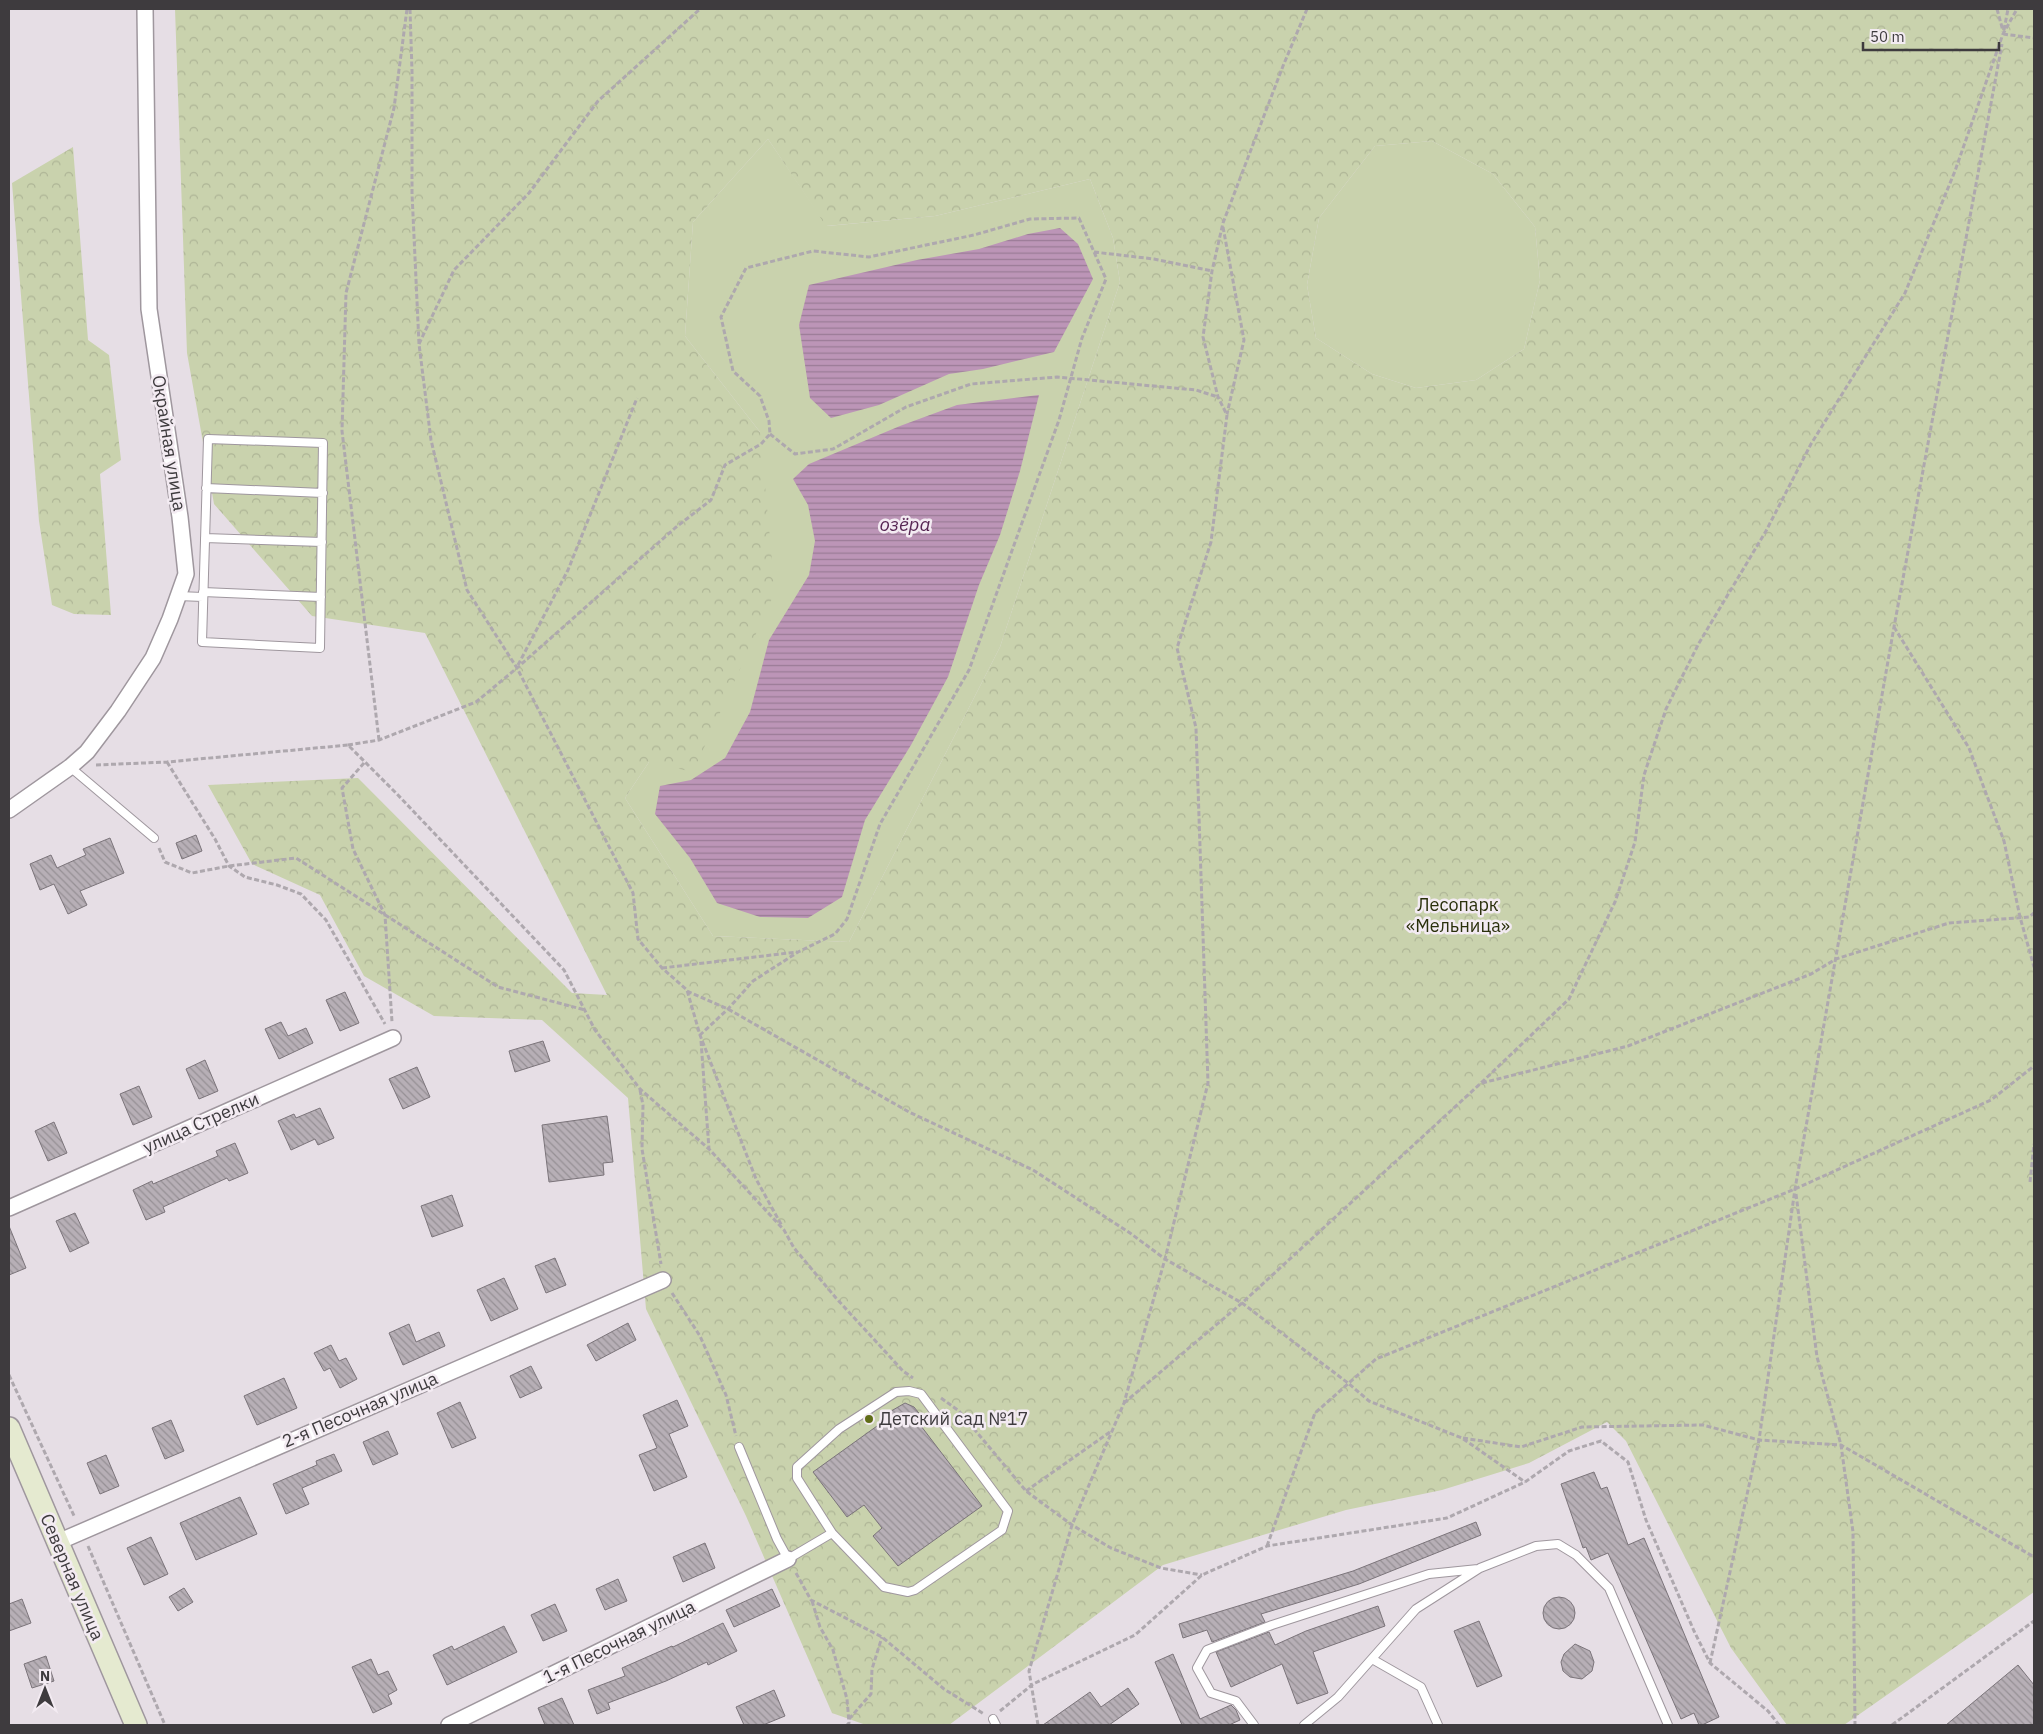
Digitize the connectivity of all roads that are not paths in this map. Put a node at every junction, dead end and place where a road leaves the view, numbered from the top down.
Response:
1 (144, 9) edge
2 (206, 488) junction
3 (322, 492) junction
4 (205, 538) junction
5 (322, 542) junction
6 (203, 595) junction
7 (178, 596) junction
8 (321, 597) junction
9 (70, 766) junction
10 (9, 810) edge
11 (154, 838) road end
12 (393, 1038) road end
13 (9, 1208) edge
14 (663, 1280) road end
15 (9, 1428) edge
16 (739, 1447) road end
17 (832, 1533) junction
18 (58, 1542) junction
19 (788, 1559) junction
20 (1480, 1568) junction
21 (1372, 1658) junction
22 (136, 1725) edge
23 (449, 1725) edge
24 (1254, 1725) edge
25 (1304, 1725) edge
26 (1438, 1725) edge
27 (1668, 1725) edge

1 - 7 street, Окрайная улица
2 - 3 lane
2 - 3 lane
2 - 4 lane
3 - 5 lane
4 - 5 lane
4 - 6 lane
5 - 8 lane
6 - 7 lane
6 - 8 lane
6 - 8 lane
7 - 9 street, Окрайная улица
9 - 10 street, Окрайная улица
9 - 11 lane
12 - 13 street, улица Стрелки
14 - 18 street, 2-я Песочная улица
15 - 18 main road, Северная улица
16 - 19 lane
17 - 17 lane
17 - 19 lane
18 - 22 main road, Северная улица
19 - 23 street, 1-я Песочная улица
20 - 21 lane
20 - 24 lane
20 - 27 lane
21 - 25 lane
21 - 26 lane

